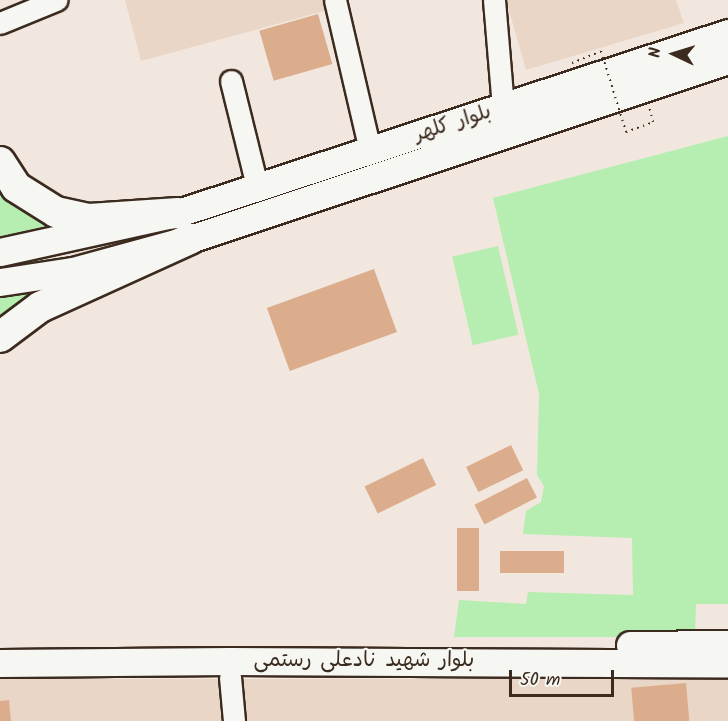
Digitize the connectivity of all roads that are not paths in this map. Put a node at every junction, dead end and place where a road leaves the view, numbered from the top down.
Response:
1 (56, 0) edge
2 (335, 0) edge
3 (494, 0) edge
4 (0, 23) edge
5 (728, 33) edge
6 (728, 60) edge
7 (231, 81) dead end
8 (503, 108) junction
9 (370, 150) junction
10 (0, 162) edge
11 (257, 186) junction
12 (184, 226) junction
13 (0, 252) edge
14 (0, 282) edge
15 (0, 337) edge
16 (728, 644) edge
17 (0, 647) edge
18 (0, 663) edge
19 (728, 664) edge
20 (230, 677) dead end
21 (234, 721) edge

1 - 4 street
2 - 9 street
3 - 8 street
5 - 8 main road, بلوار کلهر
6 - 12 main road, بلوار کلهر
7 - 11 street
8 - 9 main road, بلوار کلهر
9 - 11 main road, بلوار کلهر
10 - 12 highway
11 - 12 main road, بلوار کلهر
12 - 13 main road
12 - 14 main road
12 - 15 highway
16 - 17 main road, بلوار شهید نادعلی رستمی
18 - 19 main road, بلوار شهید نادعلی رستمی
20 - 21 street

